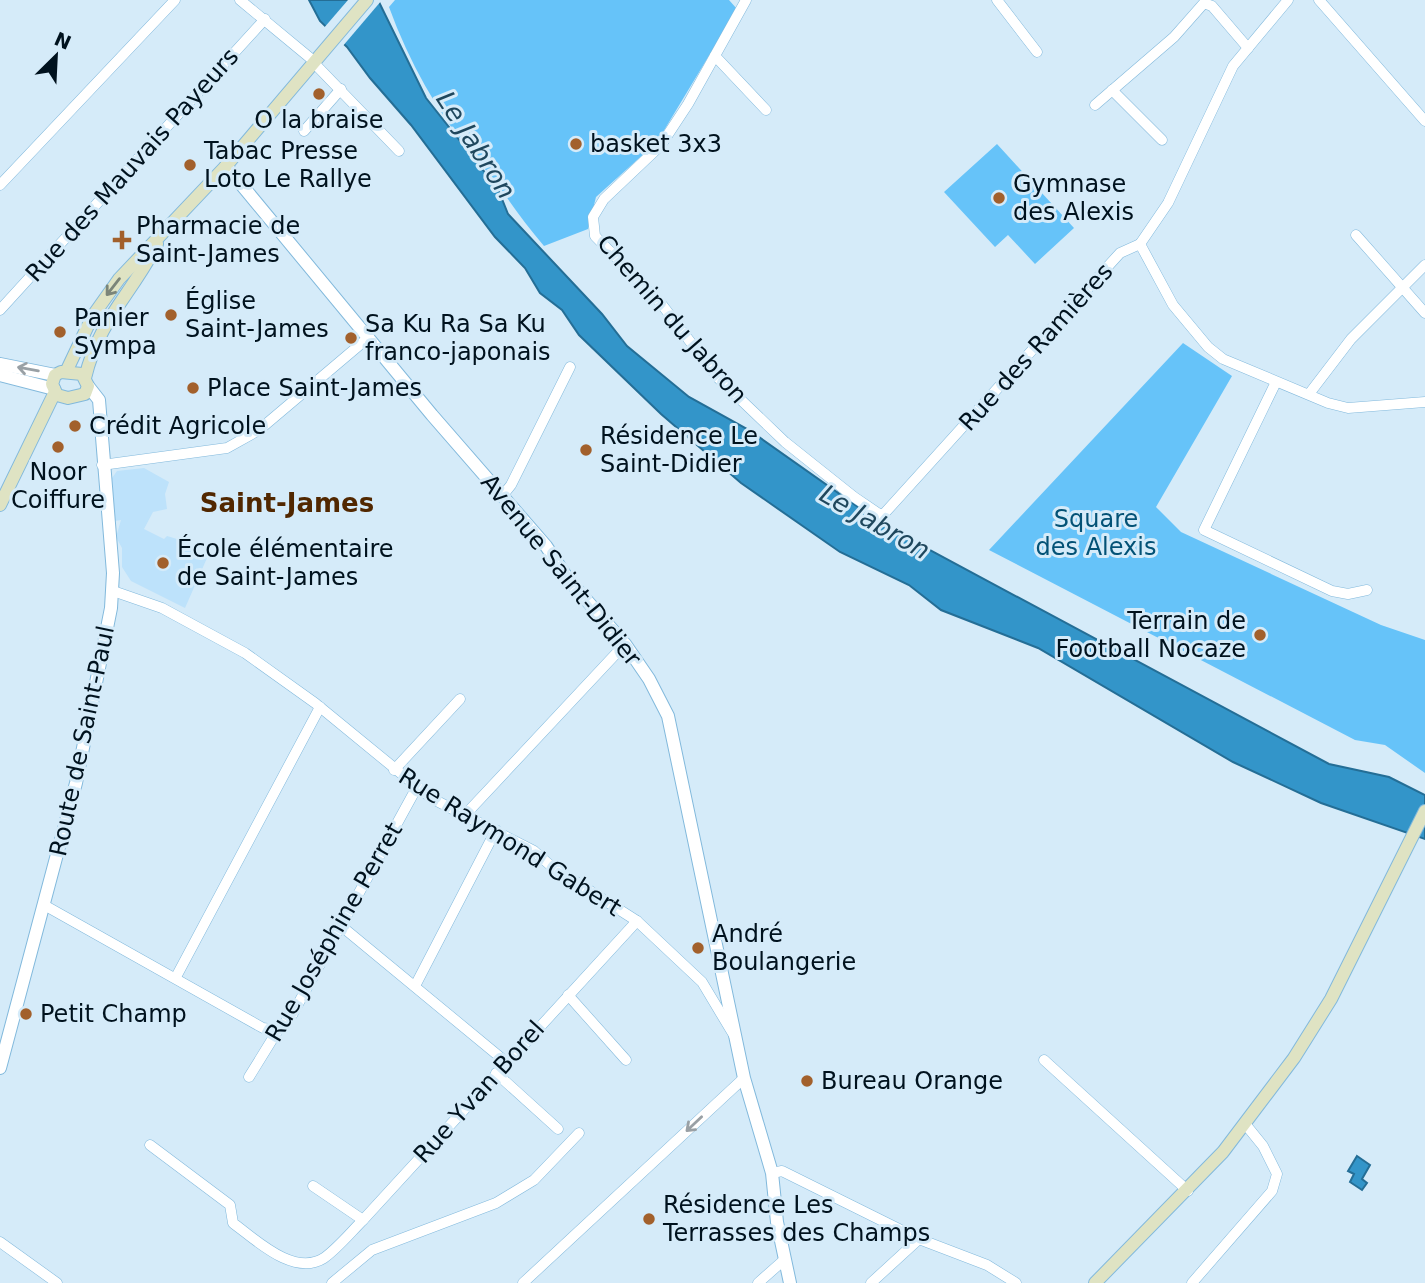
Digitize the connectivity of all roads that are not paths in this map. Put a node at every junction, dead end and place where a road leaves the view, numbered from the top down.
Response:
1 (175, 0) edge
2 (240, 0) edge
3 (366, 0) edge
4 (746, 0) edge
5 (997, 0) edge
6 (1288, 0) edge
7 (1319, 0) edge
8 (265, 19) junction
9 (1248, 48) junction
10 (1037, 52) dead end
11 (714, 58) junction
12 (314, 63) junction
13 (341, 89) junction
14 (1112, 90) junction
15 (1095, 105) dead end
16 (766, 110) dead end
17 (1425, 121) edge
18 (304, 131) dead end
19 (1162, 140) dead end
20 (399, 151) dead end
21 (226, 166) junction
22 (0, 185) edge
23 (1356, 235) dead end
24 (160, 238) junction
25 (1140, 244) junction
26 (1425, 265) edge
27 (1403, 288) junction
28 (0, 310) edge
29 (1425, 313) edge
30 (369, 337) junction
31 (0, 364) edge
32 (570, 367) dead end
33 (61, 373) junction
34 (0, 376) edge
35 (1276, 382) junction
36 (80, 389) junction
37 (54, 391) junction
38 (1309, 394) junction
39 (1425, 402) edge
40 (39, 426) junction
41 (102, 465) junction
42 (503, 495) junction
43 (0, 505) edge
44 (882, 516) joint
45 (1367, 590) dead end
46 (113, 591) junction
47 (625, 644) junction
48 (460, 699) dead end
49 (320, 707) junction
50 (394, 770) junction
51 (417, 787) junction
52 (1425, 811) edge
53 (464, 816) junction
54 (496, 830) junction
55 (44, 905) junction
56 (637, 921) junction
57 (340, 925) junction
58 (176, 977) junction
59 (702, 982) junction
60 (415, 986) junction
61 (568, 995) junction
62 (727, 997) junction
63 (278, 1030) junction
64 (736, 1039) junction
65 (626, 1060) dead end
66 (1044, 1060) dead end
67 (506, 1062) junction
68 (0, 1068) edge
69 (496, 1073) junction
70 (249, 1077) dead end
71 (744, 1078) junction
72 (1245, 1125) junction
73 (558, 1129) dead end
74 (579, 1133) dead end
75 (150, 1144) dead end
76 (772, 1173) junction
77 (313, 1186) dead end
78 (1188, 1191) junction
79 (363, 1220) junction
80 (919, 1239) junction
81 (0, 1242) edge
82 (784, 1260) junction
83 (1099, 1281) edge
84 (57, 1283) edge
85 (332, 1283) edge
86 (523, 1283) edge
87 (758, 1283) edge
88 (790, 1283) edge
89 (871, 1283) edge
90 (1016, 1283) edge
91 (1192, 1283) edge

1 - 22 street
2 - 8 street
3 - 12 main road
4 - 11 street, Chemin du Jabron
5 - 10 street
6 - 9 street
7 - 17 street
8 - 12 street
8 - 28 street, Rue des Mauvais Payeurs
9 - 14 street
9 - 25 street
11 - 16 street
11 - 44 street, Chemin du Jabron
12 - 13 street
12 - 21 main road
13 - 18 street
13 - 20 street
14 - 15 street
14 - 19 street
21 - 24 main road
21 - 30 street, Avenue Saint-Didier
23 - 27 street
24 -> 33 main road
24 - 36 main road
25 - 35 street
25 - 44 street, Rue des Ramières
26 - 27 street
27 - 29 street
27 - 38 street
30 - 41 street
30 - 42 street, Avenue Saint-Didier
33 -> 31 street
32 - 42 street
33 - 36 main road
33 - 37 main road
34 - 37 street
35 - 38 street
35 - 45 street
36 - 37 main road
36 - 40 main road
36 - 41 street, Route de Saint-Paul
37 - 40 main road
38 - 39 street
40 - 43 main road
41 - 46 street, Route de Saint-Paul
42 - 47 street, Avenue Saint-Didier
46 - 49 street, Rue Raymond Gabert
46 - 55 street, Route de Saint-Paul
47 - 53 street
47 - 62 street, Avenue Saint-Didier
48 - 50 street
49 - 50 street, Rue Raymond Gabert
49 - 58 street
50 - 51 street, Rue Raymond Gabert
51 - 53 street, Rue Raymond Gabert
51 - 57 street, Rue Joséphine Perret
52 - 72 main road
53 - 54 street, Rue Raymond Gabert
54 - 56 street, Rue Raymond Gabert
54 - 60 street
55 - 58 street
55 - 68 street, Route de Saint-Paul
56 - 59 street, Rue Raymond Gabert
56 - 61 street, Rue Yvan Borel
57 - 60 street
57 - 63 street, Rue Joséphine Perret
58 - 63 street
59 - 62 street
59 - 64 street, Rue Raymond Gabert
60 - 67 street
61 - 65 street
61 - 67 street, Rue Yvan Borel
62 - 64 street, Avenue Saint-Didier
63 - 70 street, Rue Joséphine Perret
64 - 71 street, Avenue Saint-Didier
66 - 78 street
67 - 69 street, Rue Yvan Borel
69 - 73 street
69 - 79 street, Rue Yvan Borel
71 - 76 street, Avenue Saint-Didier
71 -> 86 street
72 - 78 main road
72 - 91 street
74 - 85 street
75 - 79 street, Rue Yvan Borel
76 - 80 street
76 - 82 street, Avenue Saint-Didier
77 - 79 street
78 - 83 main road
80 - 89 street
80 - 90 street
81 - 84 street
82 - 87 street
82 - 88 street, Avenue Saint-Didier

